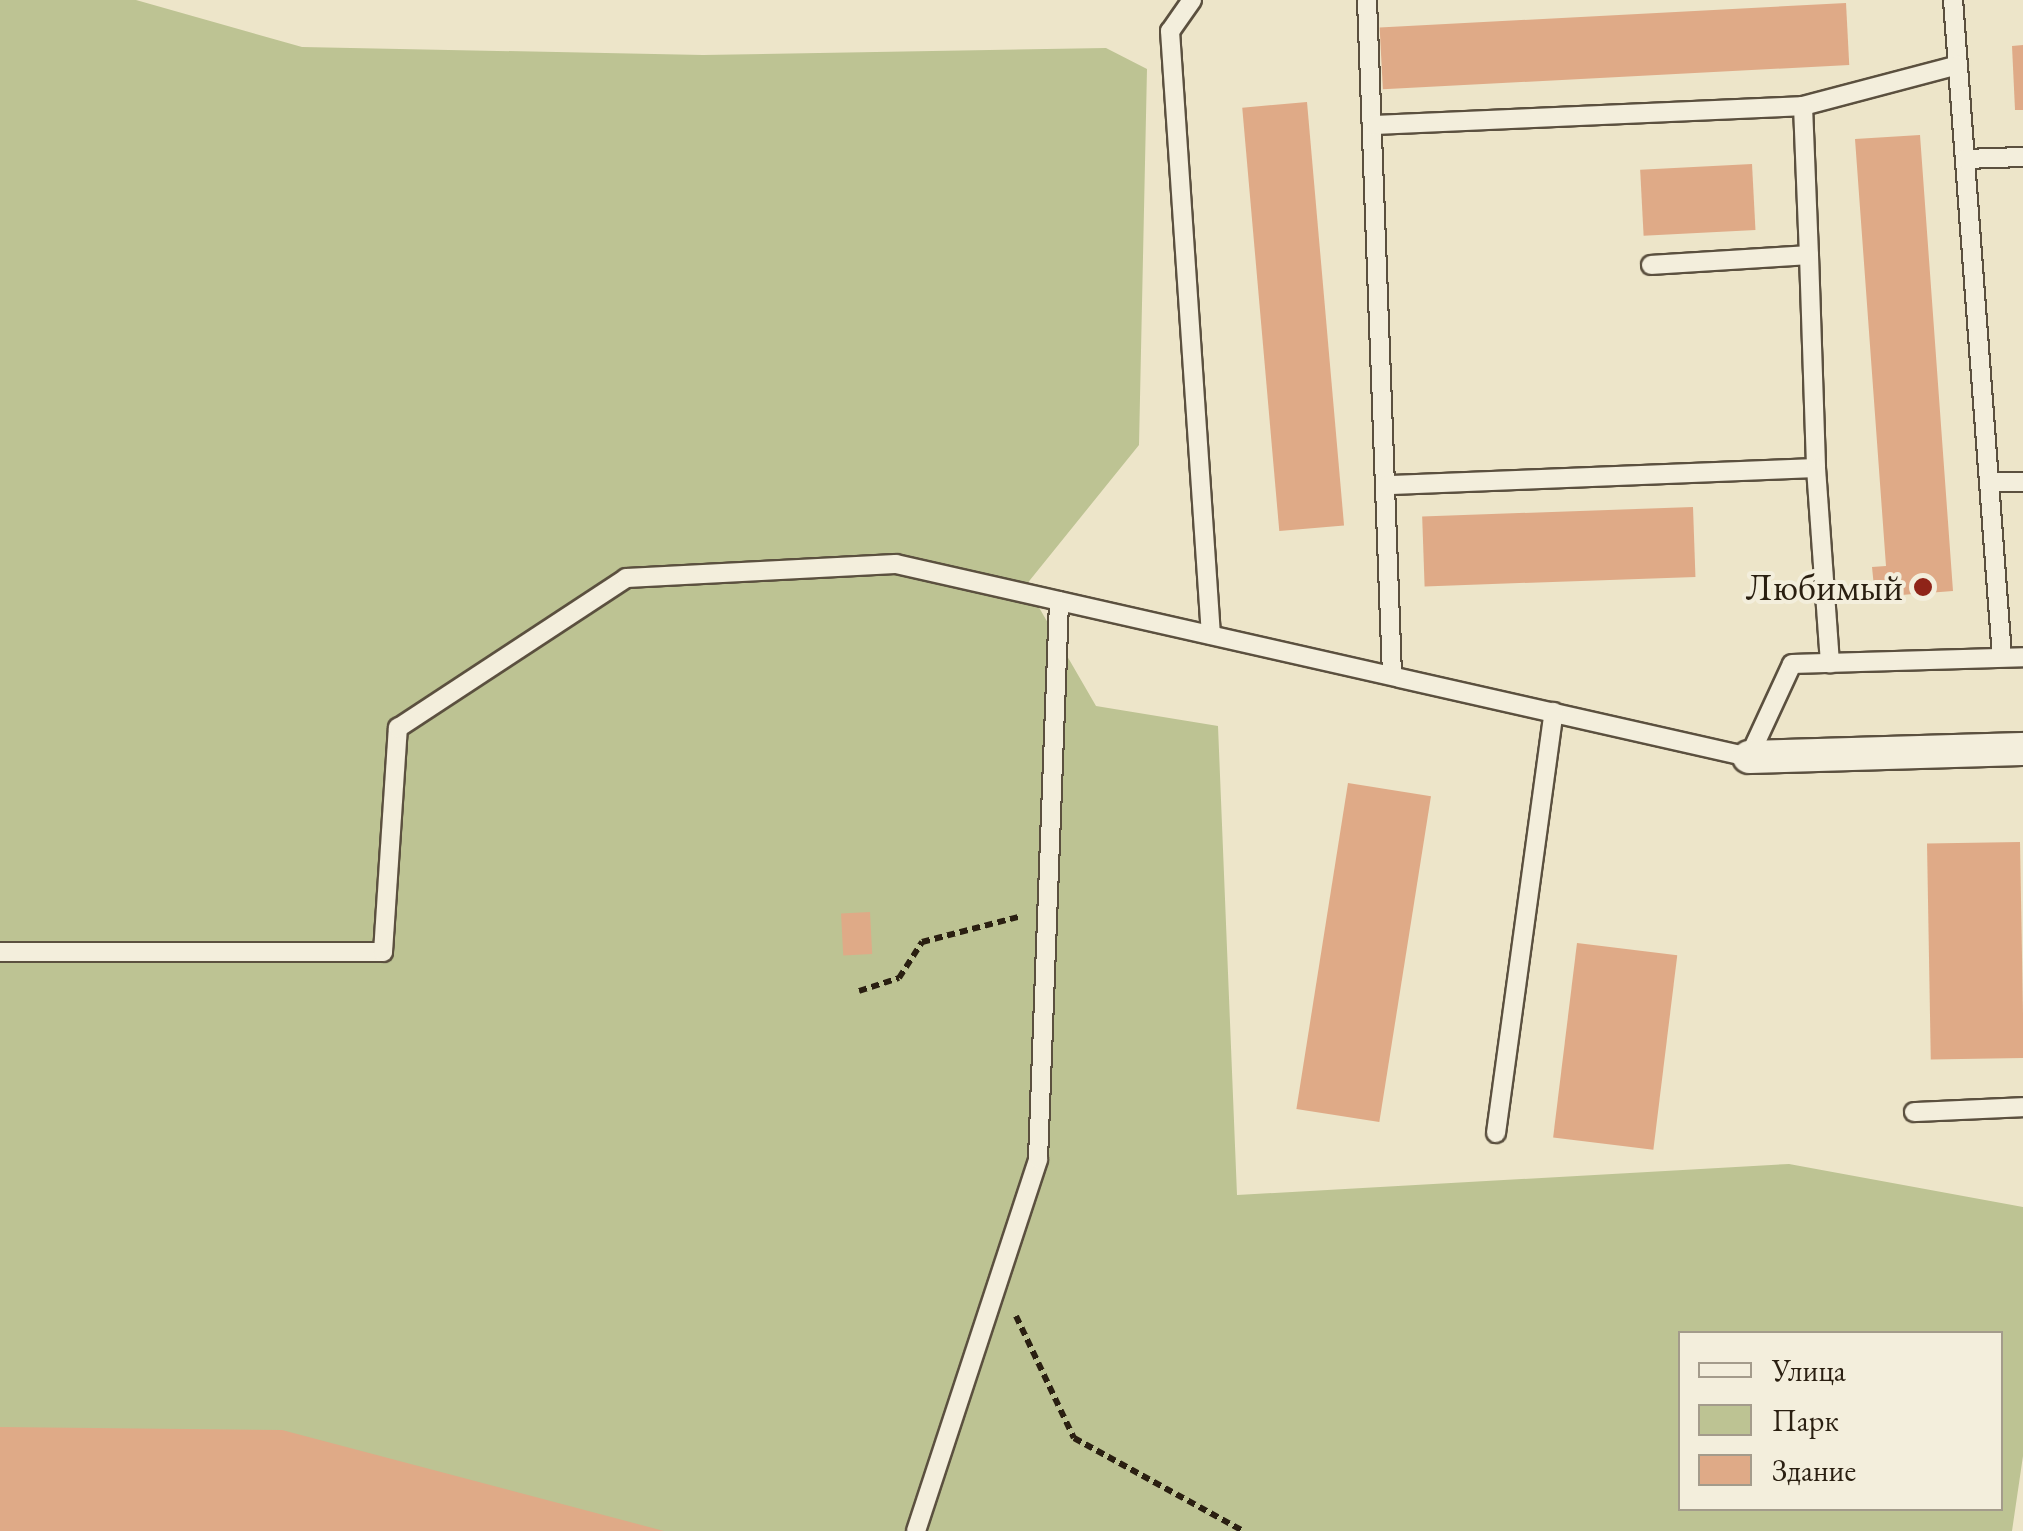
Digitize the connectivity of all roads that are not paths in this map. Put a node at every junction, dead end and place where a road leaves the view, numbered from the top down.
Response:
1 (1192, 0) edge
2 (1368, 0) edge
3 (1953, 0) edge
4 (1958, 65) junction
5 (1803, 106) junction
6 (1372, 125) junction
7 (2023, 157) edge
8 (1965, 160) junction
9 (1809, 255) junction
10 (1652, 265) dead end
11 (1816, 468) junction
12 (1989, 482) junction
13 (2023, 482) edge
14 (1385, 484) junction
15 (1059, 601) junction
16 (1210, 635) junction
17 (2023, 657) edge
18 (2002, 658) junction
19 (1830, 663) junction
20 (1392, 675) junction
21 (1554, 712) junction
22 (2023, 749) edge
23 (1749, 757) junction
24 (0, 952) edge
25 (2023, 1106) edge
26 (1914, 1112) dead end
27 (1496, 1133) dead end
28 (916, 1531) edge

1 - 16 lane
2 - 6 lane
3 - 4 lane
4 - 5 lane
4 - 8 lane
5 - 6 lane
5 - 9 lane
6 - 14 lane
7 - 8 lane
8 - 12 lane
9 - 10 lane
9 - 11 lane
11 - 14 lane
11 - 19 lane
12 - 13 lane
12 - 18 lane
14 - 20 lane
15 - 16 lane
15 - 24 lane
15 - 28 lane
16 - 20 lane
17 - 18 lane
18 - 19 lane
19 - 23 lane
20 - 21 lane
21 - 23 lane
21 - 27 lane
22 - 23 street
25 - 26 lane

